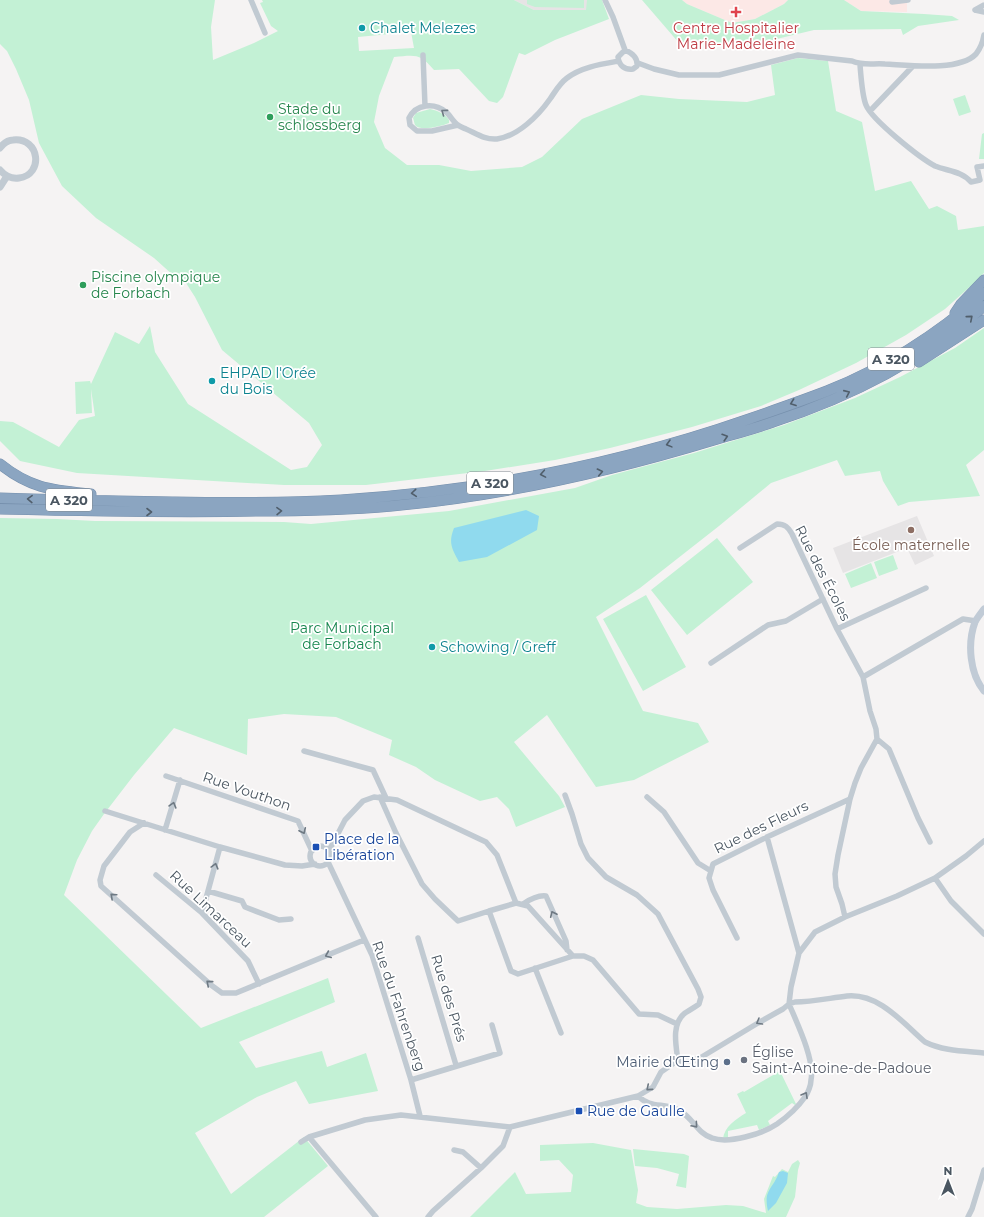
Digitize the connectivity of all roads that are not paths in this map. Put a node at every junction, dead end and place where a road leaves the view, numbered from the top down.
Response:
1 (251, 0) edge
2 (908, 0) edge
3 (606, 2) edge
4 (892, 2) dead end
5 (984, 5) edge
6 (984, 12) edge
7 (265, 33) dead end
8 (984, 35) edge
9 (625, 50) junction
10 (423, 55) dead end
11 (619, 61) junction
12 (638, 63) junction
13 (860, 65) junction
14 (913, 66) junction
15 (425, 106) junction
16 (870, 111) junction
17 (458, 126) junction
18 (1, 145) edge
19 (984, 166) edge
20 (0, 170) edge
21 (7, 176) junction
22 (0, 187) edge
23 (984, 280) edge
24 (984, 293) edge
25 (984, 306) edge
26 (984, 320) edge
27 (950, 321) junction
28 (890, 372) junction
29 (0, 464) edge
30 (0, 498) edge
31 (139, 502) junction
32 (0, 509) edge
33 (740, 548) dead end
34 (926, 588) dead end
35 (823, 599) junction
36 (984, 609) edge
37 (976, 621) junction
38 (837, 629) junction
39 (711, 663) dead end
40 (863, 677) junction
41 (984, 691) edge
42 (877, 739) junction
43 (304, 751) dead end
44 (166, 776) dead end
45 (180, 780) junction
46 (565, 795) dead end
47 (648, 797) dead end
48 (383, 798) junction
49 (850, 799) junction
50 (105, 811) dead end
51 (144, 823) junction
52 (166, 830) junction
53 (767, 837) junction
54 (984, 841) edge
55 (930, 842) dead end
56 (220, 847) junction
57 (328, 850) junction
58 (312, 851) junction
59 (328, 862) junction
60 (315, 864) junction
61 (711, 871) junction
62 (156, 875) dead end
63 (935, 878) junction
64 (208, 891) junction
65 (516, 903) junction
66 (523, 904) junction
67 (489, 911) junction
68 (202, 913) junction
69 (845, 917) junction
70 (291, 919) dead end
71 (984, 934) edge
72 (418, 938) dead end
73 (737, 938) dead end
74 (364, 940) junction
75 (567, 950) junction
76 (799, 953) junction
77 (573, 956) junction
78 (535, 968) junction
79 (259, 984) junction
80 (789, 1004) junction
81 (677, 1024) junction
82 (492, 1025) dead end
83 (561, 1033) dead end
84 (984, 1053) edge
85 (678, 1061) junction
86 (456, 1065) junction
87 (411, 1080) junction
88 (638, 1096) junction
89 (420, 1116) junction
90 (510, 1127) junction
91 (309, 1137) junction
92 (301, 1142) dead end
93 (454, 1150) dead end
94 (481, 1168) junction
95 (984, 1170) edge
96 (376, 1217) edge
97 (428, 1217) edge
98 (968, 1217) edge

1 - 7 street
2 - 4 street
3 - 9 street
5 - 6 street
8 - 14 street
9 - 11 street
9 - 12 street
10 - 15 street
11 - 12 street
11 - 17 street
12 - 13 street
13 - 14 street
13 - 16 street
14 - 16 street
17 -> 15 street
15 - 17 street
16 - 19 street
18 - 21 street
20 - 21 street
21 - 22 street
23 - 27 highway
24 - 27 highway, A 320
28 -> 25 highway, A 320
26 - 28 highway
27 -> 31 highway, A 320
32 -> 28 highway, A 320
29 - 31 highway
31 -> 30 highway, A 320
33 - 35 street, Rue des Écoles
34 - 38 street
35 - 38 street, Rue des Écoles
35 - 39 street
36 - 37 main road
37 - 40 street
37 - 41 main road
38 - 40 street, Rue des Écoles
40 - 42 street, Rue des Écoles
42 - 49 street
42 - 55 street
43 - 48 street
44 - 45 street, Rue Vouthon
52 -> 45 street
45 -> 58 street, Rue Vouthon
46 - 81 street
47 - 61 street
48 - 57 street
48 - 65 street
48 - 67 street
49 - 53 street, Rue des Fleurs
49 - 69 street
50 - 51 street
51 - 52 street
79 -> 51 street
52 - 56 street
53 - 61 street, Rue des Fleurs
53 - 76 street
54 - 63 street
56 - 60 street
64 -> 56 street
57 - 58 street
57 - 59 street
58 - 60 street
59 - 60 street
59 - 74 street, Rue du Fahrenberg
61 - 73 street, Rue des Fleurs
62 - 68 street, Rue Limarceau
63 - 69 street
63 - 71 street
64 - 68 street
64 - 70 street
65 - 66 street
65 - 67 street
66 - 75 street
75 -> 66 street
67 - 78 street
68 - 79 street, Rue Limarceau
69 - 76 street
72 - 86 street, Rue des Prés
74 -> 79 street
74 - 87 street, Rue du Fahrenberg
75 - 77 street
76 - 80 street
77 - 78 street
77 - 81 street
78 - 83 street
80 - 84 street
80 -> 85 street
88 -> 80 street
81 - 85 street
82 - 86 street
85 -> 88 street
86 - 87 street
87 - 89 street, Rue du Fahrenberg
88 - 90 street
89 - 90 street
89 - 91 street
90 - 94 street
91 - 92 street
91 - 96 street
93 - 94 street
94 - 97 street
95 - 98 street

